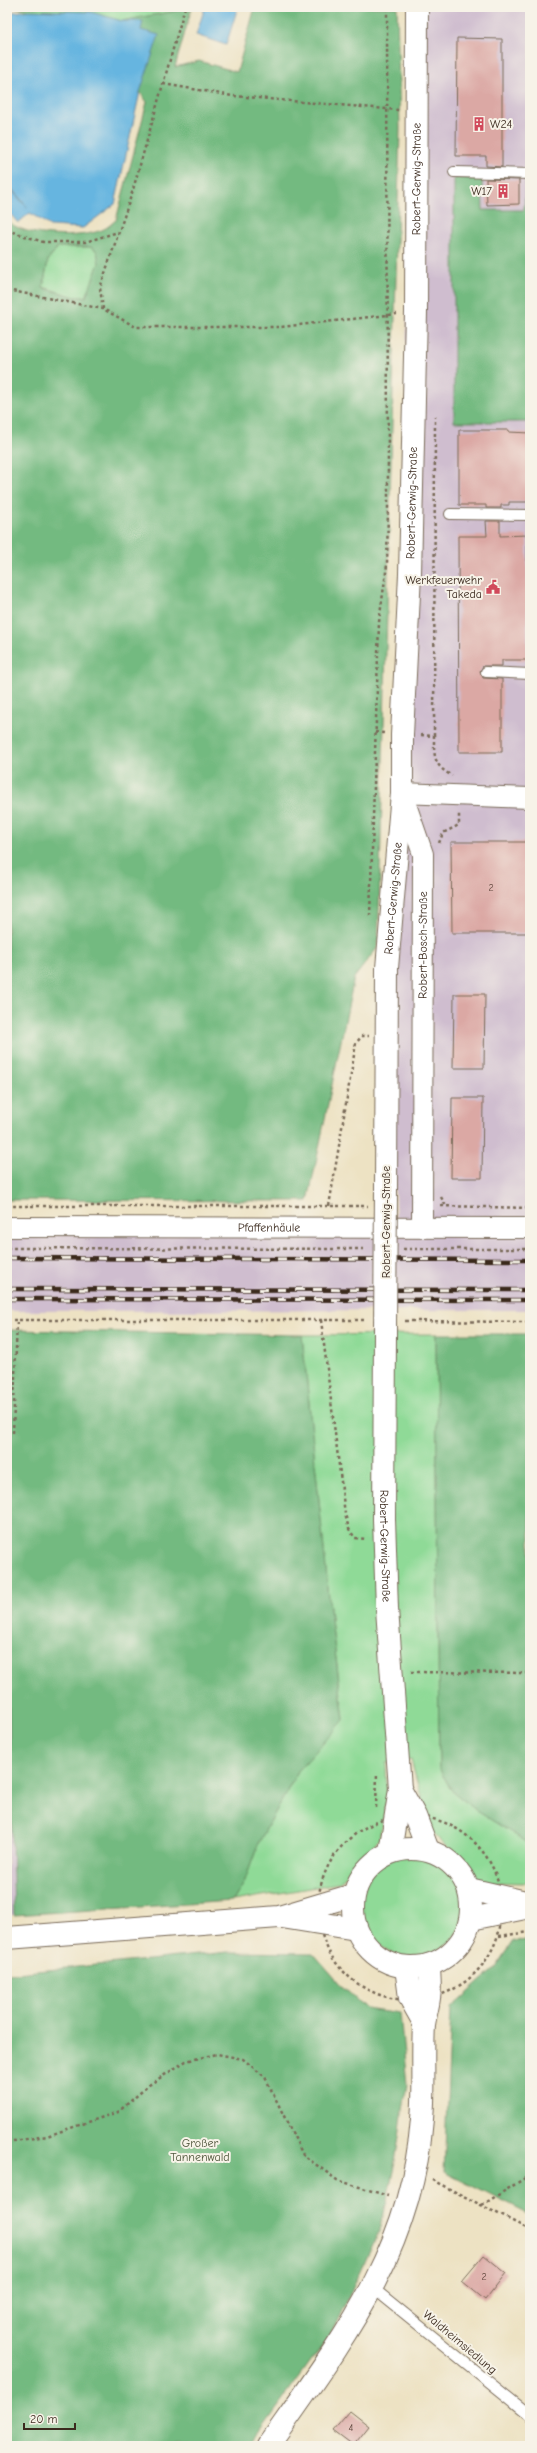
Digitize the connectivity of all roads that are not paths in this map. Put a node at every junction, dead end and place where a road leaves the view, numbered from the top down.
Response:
1 (417, 7) edge
2 (454, 172) dead end
3 (530, 174) edge
4 (450, 514) dead end
5 (530, 515) edge
6 (486, 672) dead end
7 (530, 674) edge
8 (402, 793) junction
9 (530, 798) edge
10 (7, 1227) edge
11 (422, 1227) junction
12 (530, 1228) edge
13 (400, 1789) junction
14 (428, 1850) junction
15 (390, 1852) junction
16 (468, 1889) junction
17 (353, 1895) junction
18 (530, 1903) edge
19 (530, 1907) edge
20 (279, 1917) junction
21 (470, 1919) junction
22 (356, 1929) junction
23 (7, 1938) edge
24 (429, 1965) junction
25 (406, 1967) junction
26 (420, 1997) junction
27 (373, 2288) junction
28 (530, 2415) edge
29 (268, 2446) edge

1 - 8 street, Robert-Gerwig-Straße
2 - 3 lane
4 - 5 lane
6 - 7 lane
8 - 9 street
8 - 11 street, Robert-Bosch-Straße
8 - 13 street, Robert-Gerwig-Straße, bridge
10 - 11 street, Pfaffenhäule
11 - 12 street, Pfaffenhäule
13 - 14 street, Robert-Gerwig-Straße
13 - 15 street, Robert-Gerwig-Straße
14 - 15 street
14 - 16 street
15 - 17 street
16 - 18 street
16 - 21 street
17 - 20 street
17 - 22 street
19 - 21 street
20 - 22 street
20 - 23 street
21 - 24 street
22 - 25 street
24 - 25 street
24 - 26 street
25 - 26 street
26 - 27 street
27 - 28 lane, Waldheimsiedlung
27 - 29 street

